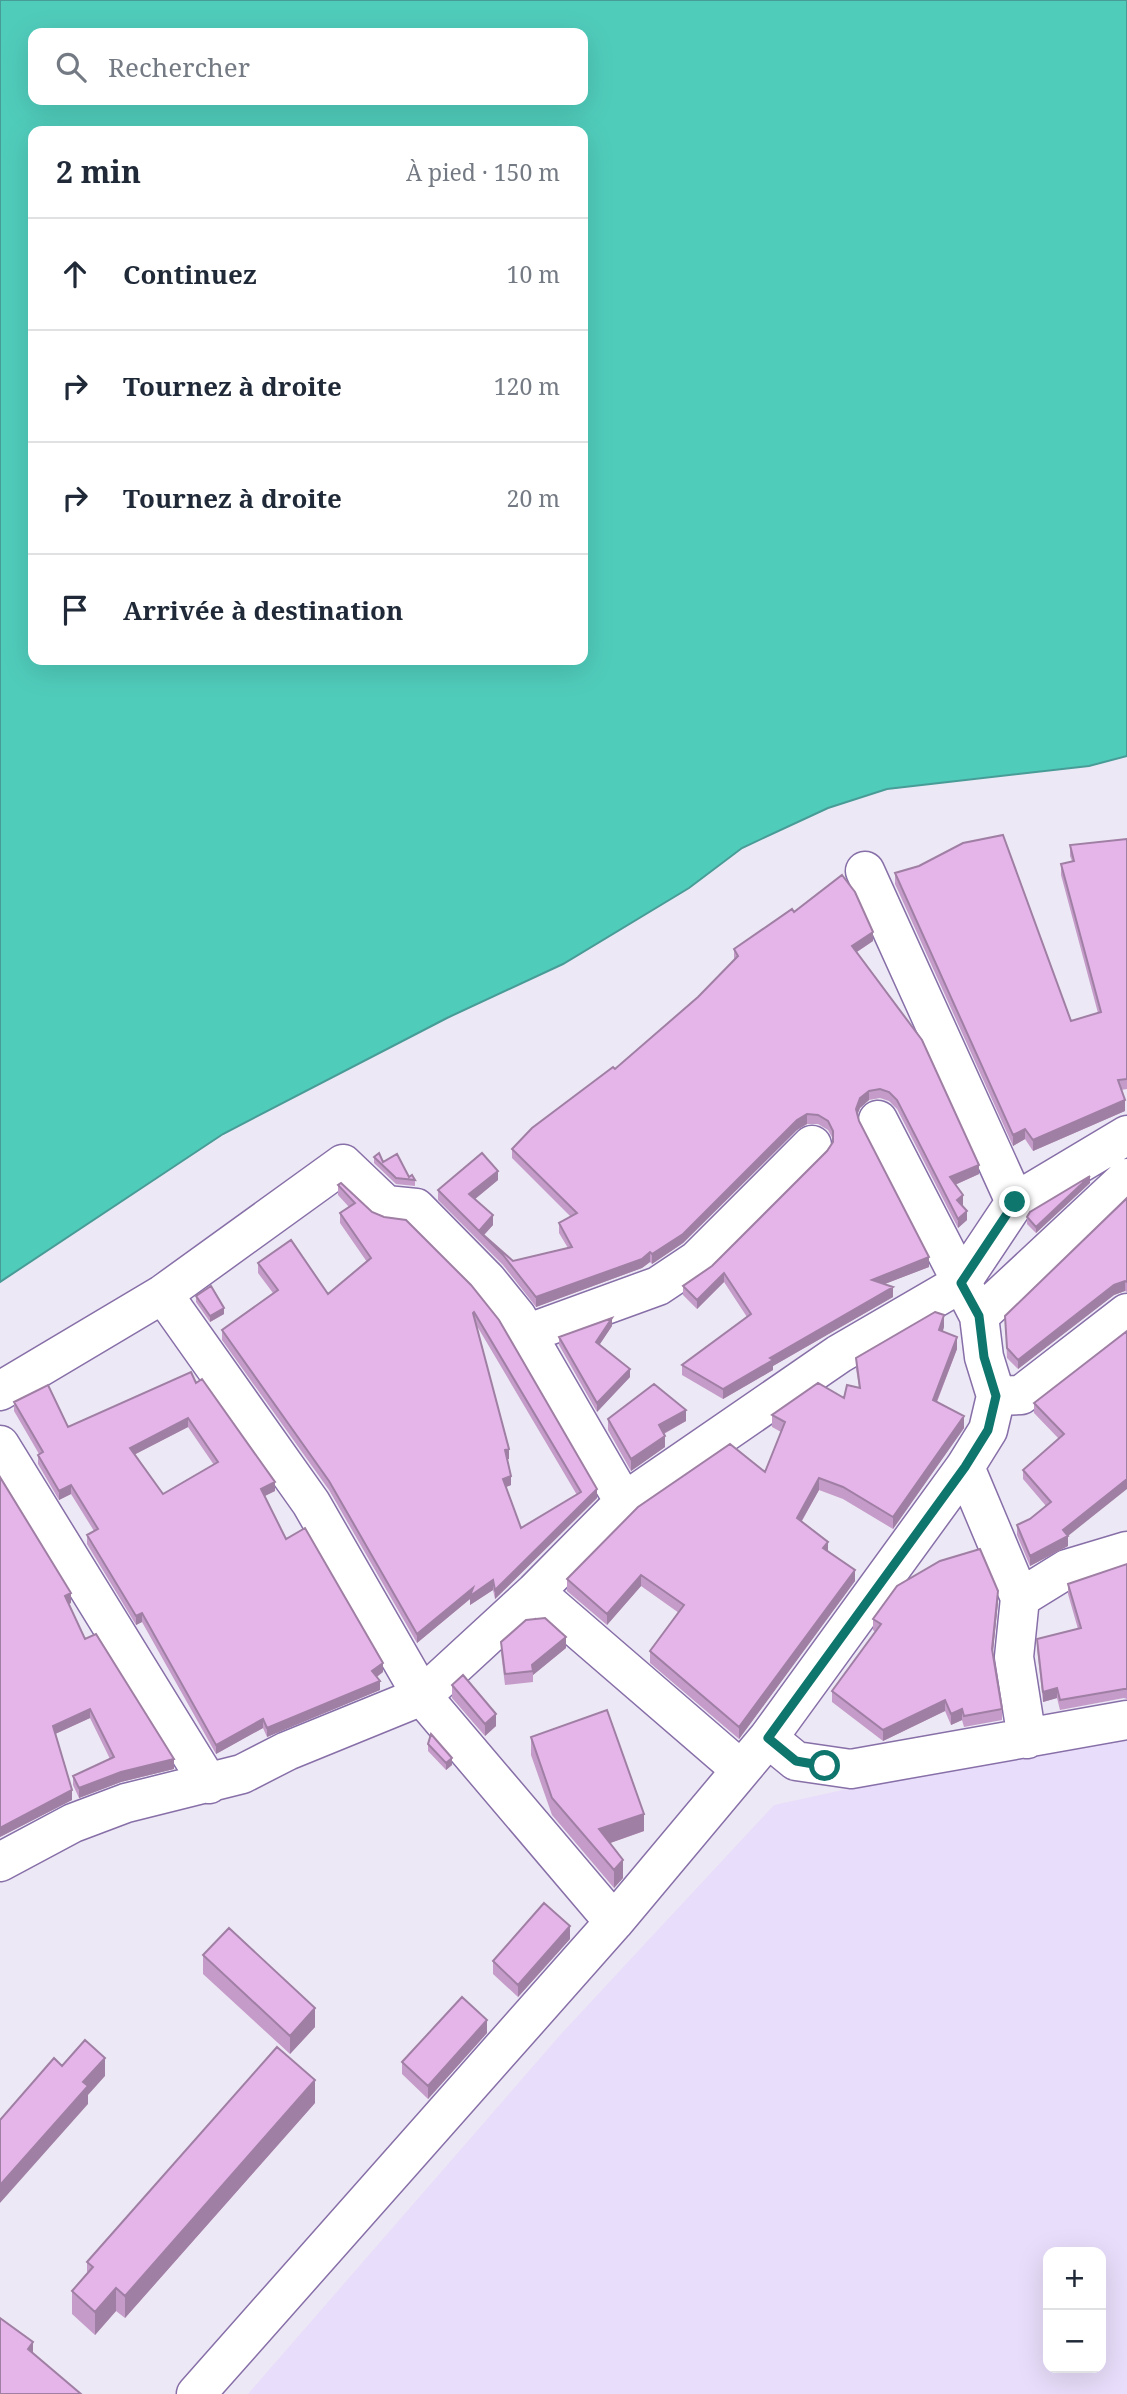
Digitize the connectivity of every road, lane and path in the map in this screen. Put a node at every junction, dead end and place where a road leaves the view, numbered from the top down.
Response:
1 (865, 871) dead end
2 (878, 1121) dead end
3 (1127, 1135) edge
4 (812, 1145) dead end
5 (1127, 1178) edge
6 (1015, 1202) junction
7 (961, 1283) junction
8 (163, 1294) junction
9 (1127, 1313) edge
10 (979, 1316) junction
11 (526, 1334) junction
12 (0, 1391) edge
13 (996, 1396) junction
14 (0, 1445) edge
15 (965, 1467) junction
16 (624, 1502) junction
17 (1127, 1551) edge
18 (535, 1592) junction
19 (1020, 1598) junction
20 (422, 1696) junction
21 (1127, 1720) edge
22 (768, 1738) junction
23 (1027, 1739) junction
24 (740, 1769) junction
25 (209, 1784) junction
26 (0, 1862) edge
27 (614, 1922) junction
28 (196, 2394) edge

1 - 6 street
2 - 7 street
3 - 6 street
4 - 11 street
5 - 10 street
6 - 7 street
7 - 10 street
7 - 16 street
8 - 11 street
8 - 12 street
8 - 20 street
9 - 13 street
10 - 13 street
11 - 16 street
13 - 15 street
14 - 25 street
15 - 19 street
15 - 22 street
16 - 18 street
17 - 19 street
18 - 20 street
18 - 24 street
19 - 23 street
20 - 25 street
20 - 27 street
21 - 23 street
22 - 23 street
22 - 24 street
24 - 27 street
25 - 26 street
27 - 28 street

